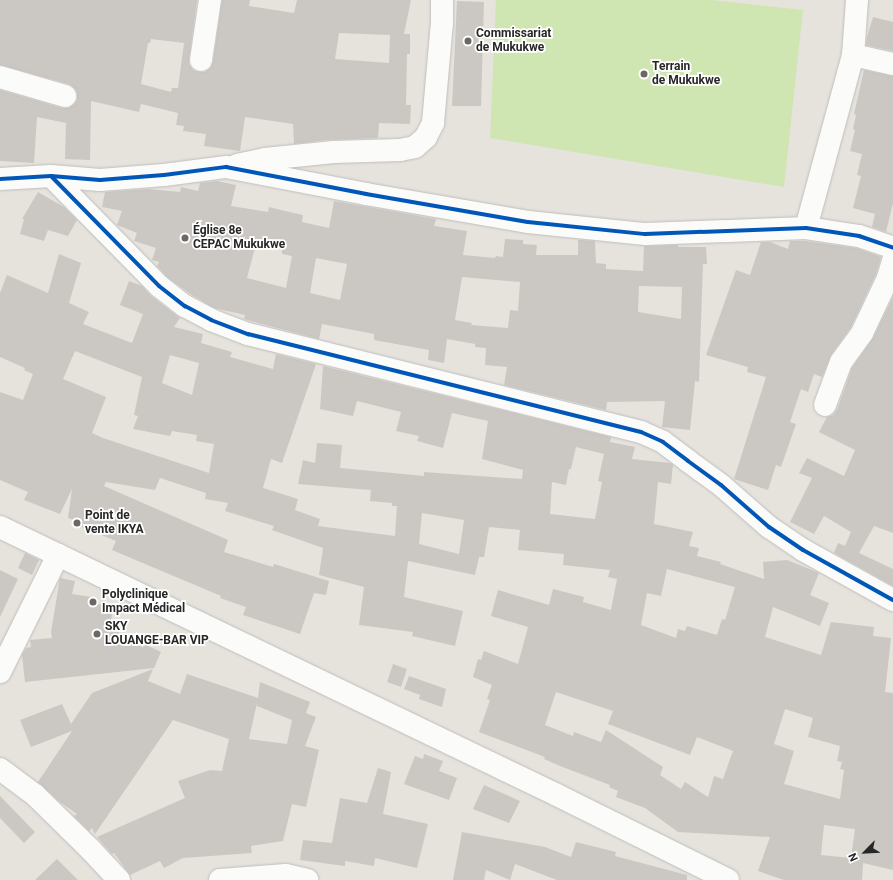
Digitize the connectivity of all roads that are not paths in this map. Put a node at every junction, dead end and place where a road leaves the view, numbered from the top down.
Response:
1 (210, 0) edge
2 (442, 0) edge
3 (857, 0) edge
4 (853, 56) junction
5 (201, 60) dead end
6 (893, 64) edge
7 (0, 77) edge
8 (65, 96) dead end
9 (226, 167) junction
10 (51, 176) junction
11 (0, 179) edge
12 (806, 228) junction
13 (893, 248) edge
14 (893, 261) edge
15 (825, 405) dead end
16 (0, 527) edge
17 (58, 555) junction
18 (893, 600) edge
19 (0, 672) edge
20 (0, 769) edge
21 (119, 880) edge
22 (220, 880) edge
23 (307, 880) edge
24 (728, 880) edge

1 - 5 street
2 - 9 street
3 - 4 street
4 - 6 street
4 - 12 street
7 - 8 street
9 - 10 street
9 - 12 street
10 - 11 street
10 - 18 street
12 - 13 street
14 - 15 street
16 - 17 street
17 - 19 street
17 - 24 street
20 - 21 street
22 - 23 street

